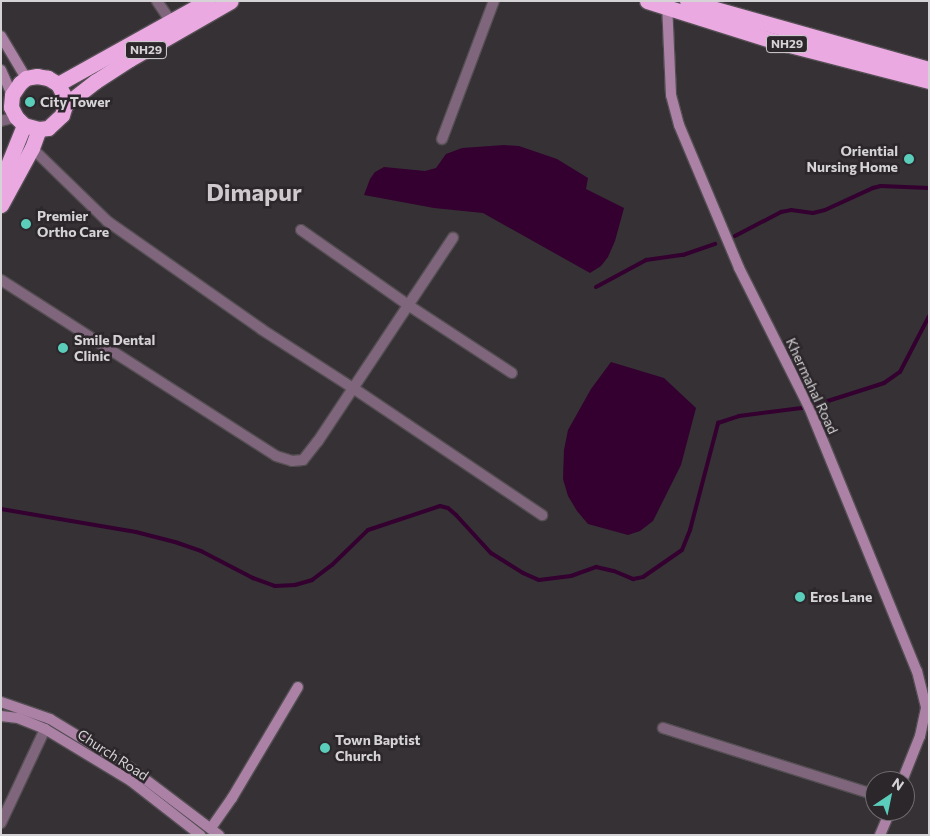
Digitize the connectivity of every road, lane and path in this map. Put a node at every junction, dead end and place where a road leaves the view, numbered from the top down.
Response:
1 (157, 1) edge
2 (207, 1) edge
3 (231, 1) edge
4 (494, 1) edge
5 (647, 1) edge
6 (687, 1) edge
7 (667, 5) edge
8 (171, 22) junction
9 (1, 36) edge
10 (929, 69) edge
11 (1, 70) edge
12 (26, 78) junction
13 (929, 81) edge
14 (58, 84) junction
15 (12, 95) junction
16 (65, 106) junction
17 (20, 123) edge
18 (442, 139) dead end
19 (32, 148) junction
20 (1, 182) edge
21 (1, 205) edge
22 (301, 230) dead end
23 (453, 238) dead end
24 (1, 280) edge
25 (408, 305) junction
26 (512, 373) dead end
27 (353, 388) junction
28 (542, 515) dead end
29 (298, 688) dead end
30 (1, 702) edge
31 (927, 709) edge
32 (1, 716) edge
33 (45, 728) junction
34 (663, 728) dead end
35 (906, 771) edge
36 (865, 792) edge
37 (886, 821) edge
38 (1, 823) edge
39 (215, 831) edge
40 (200, 835) edge
41 (880, 835) edge

1 - 8 street
2 - 8 highway, NH29
3 - 16 highway, NH29
4 - 18 street
5 - 7 highway, NH29
6 - 10 highway, NH29
7 - 13 highway, NH29
7 - 31 street, Khermahal Road
8 - 14 highway, NH29
9 - 12 street
11 - 15 street
12 - 14 highway
12 - 15 highway
14 - 16 highway
15 - 17 highway
16 - 17 highway, NH29
17 - 19 highway
17 - 20 highway
19 - 21 highway
19 - 27 street
22 - 25 street
23 - 25 street
24 - 27 street
25 - 26 street
25 - 27 street
27 - 28 street
29 - 39 street
30 - 39 street
31 - 35 street, Khermahal Road
32 - 33 street, Church Road
33 - 38 street
33 - 40 street, Church Road
34 - 36 street
37 - 41 street

